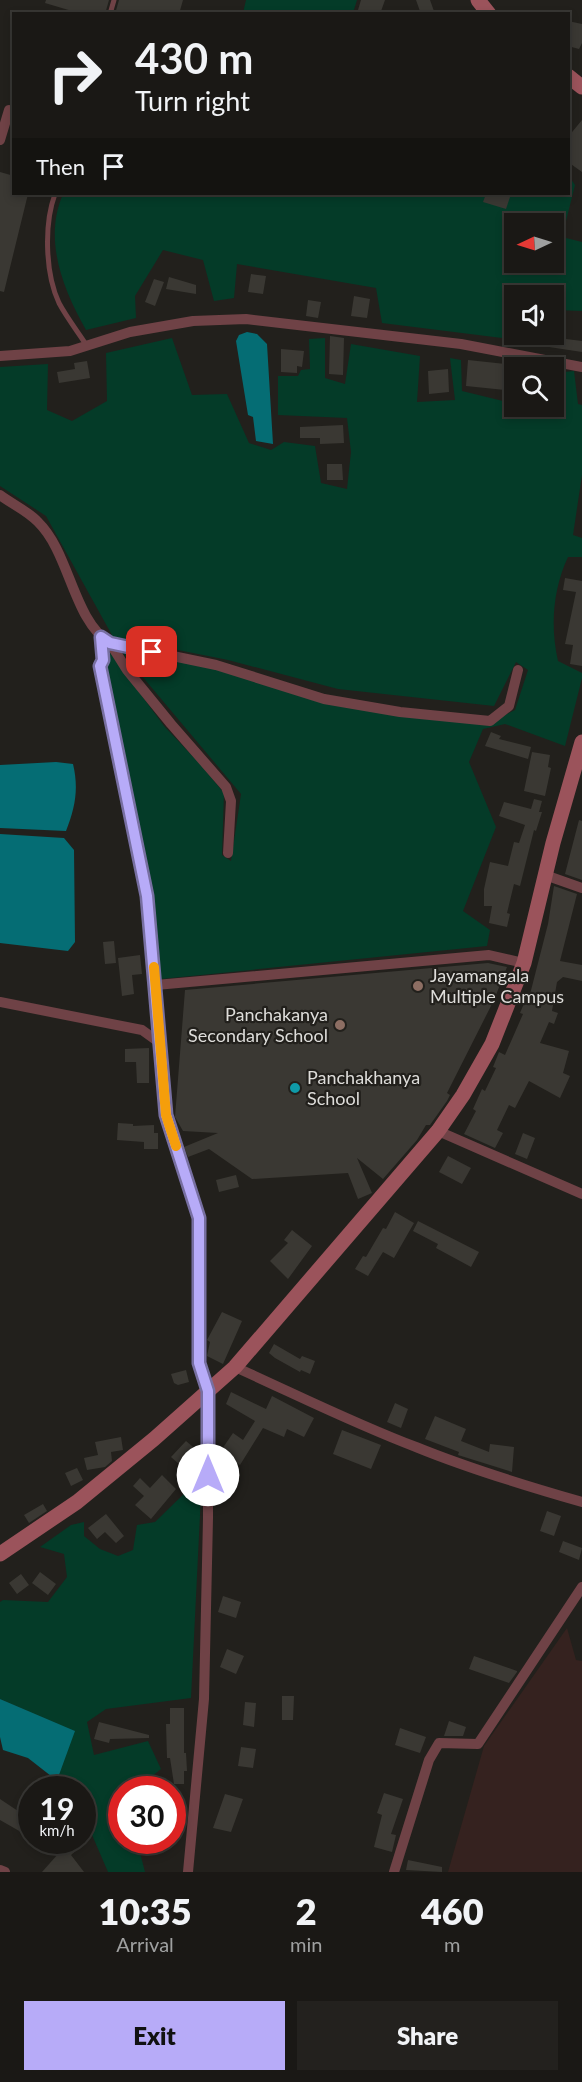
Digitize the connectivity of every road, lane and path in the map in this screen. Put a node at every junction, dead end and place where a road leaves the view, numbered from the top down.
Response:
1 (478, 0) edge
2 (487, 12) edge
3 (570, 78) edge
4 (582, 87) edge
5 (9, 110) dead end
6 (0, 140) edge
7 (55, 195) edge
8 (87, 346) junction
9 (0, 356) edge
10 (582, 367) edge
11 (0, 495) edge
12 (105, 640) junction
13 (518, 670) dead end
14 (582, 742) edge
15 (228, 853) dead end
16 (546, 875) junction
17 (582, 888) edge
18 (525, 963) junction
19 (156, 985) junction
20 (0, 1002) edge
21 (160, 1043) junction
22 (438, 1131) junction
23 (582, 1194) edge
24 (235, 1367) junction
25 (208, 1391) junction
26 (582, 1502) edge
27 (0, 1554) edge
28 (582, 1587) edge
29 (0, 1870) edge
30 (5, 1872) edge
31 (188, 1872) edge
32 (394, 1872) edge

1 - 2 street
3 - 4 street
5 - 6 street
7 - 8 lane
8 - 9 street
8 - 10 street
11 - 12 street
12 - 13 street
12 - 15 street
12 - 19 street
14 - 16 street
16 - 17 street
16 - 18 street
18 - 19 street
18 - 22 street
19 - 21 street
20 - 21 street
21 - 25 street
22 - 23 street
22 - 24 street
24 - 25 street
24 - 26 street
25 - 27 street
25 - 31 street
28 - 32 street
29 - 30 street

